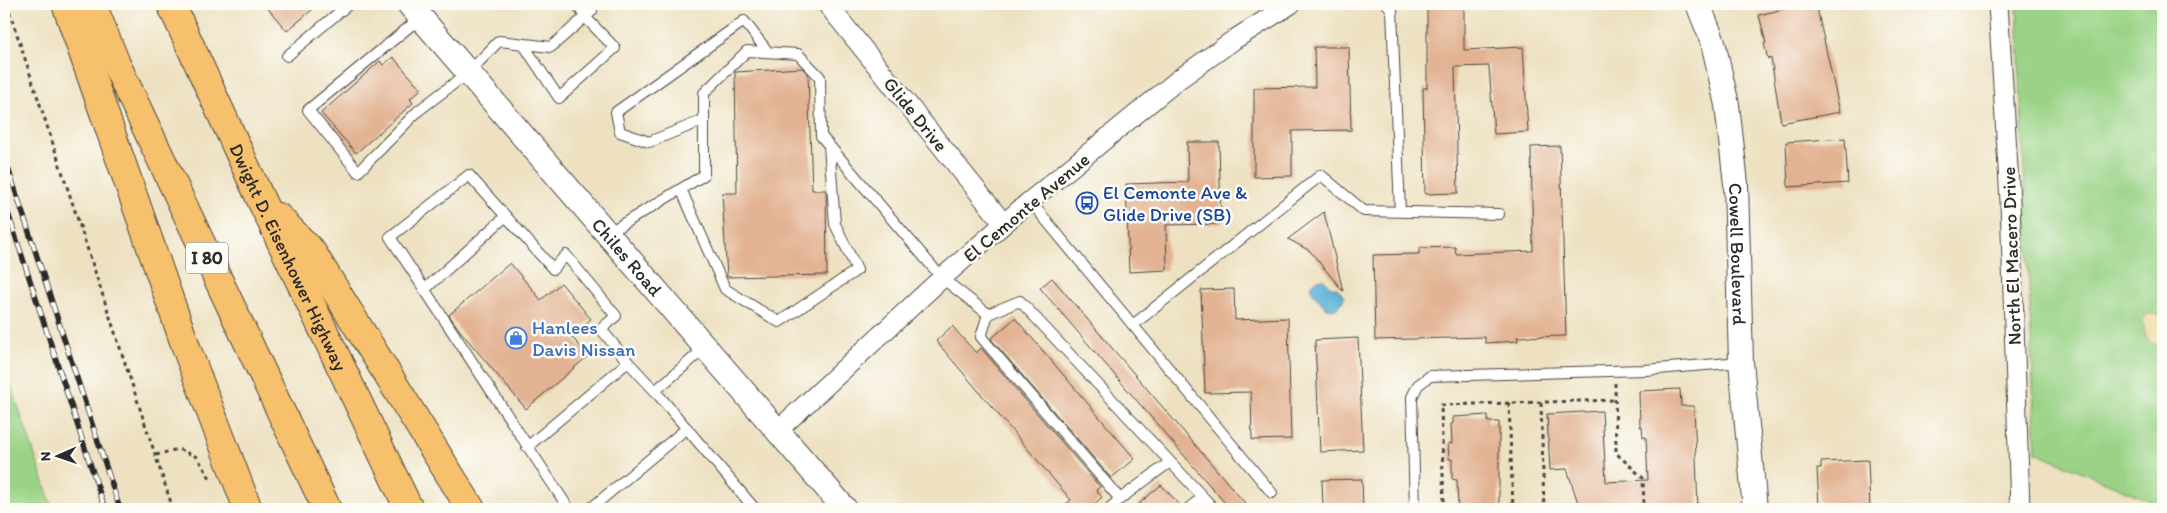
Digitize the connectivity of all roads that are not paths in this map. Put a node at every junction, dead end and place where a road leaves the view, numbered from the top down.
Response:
1 (66, 4) edge
2 (92, 4) edge
3 (171, 4) edge
4 (349, 4) edge
5 (576, 4) edge
6 (827, 4) edge
7 (1292, 4) edge
8 (1387, 4) edge
9 (1698, 4) edge
10 (1998, 4) edge
11 (415, 11) edge
12 (589, 14) junction
13 (523, 44) junction
14 (768, 52) junction
15 (288, 56) dead end
16 (469, 72) junction
17 (704, 120) junction
18 (829, 145) junction
19 (681, 189) junction
20 (261, 200) junction
21 (1030, 201) junction
22 (1400, 212) junction
23 (1499, 214) dead end
24 (506, 216) junction
25 (1004, 224) junction
26 (608, 233) junction
27 (942, 278) junction
28 (424, 290) junction
29 (988, 314) junction
30 (1133, 325) junction
31 (705, 348) junction
32 (628, 362) junction
33 (1742, 362) junction
34 (655, 391) junction
35 (687, 428) junction
36 (777, 431) junction
37 (526, 447) junction
38 (1170, 462) junction
39 (1272, 493) dead end
40 (1203, 497) junction
41 (1120, 499) junction
42 (248, 509) edge
43 (327, 509) edge
44 (410, 509) edge
45 (471, 509) edge
46 (568, 509) edge
47 (590, 509) edge
48 (756, 509) edge
49 (845, 509) edge
50 (1109, 509) edge
51 (1188, 509) edge
52 (1214, 509) edge
53 (1415, 509) edge
54 (1755, 509) edge
55 (2020, 509) edge

1 - 42 highway
2 - 43 highway, I 80
3 - 20 highway, Dwight D. Eisenhower Highway
4 - 15 lane
5 - 12 lane
6 - 25 street, Glide Drive
7 - 21 street, El Cemonte Avenue
8 - 22 lane
9 - 33 street, Cowell Boulevard
10 - 55 street, North El Macero Drive
11 - 16 street, Chiles Road
11 - 16 lane
12 - 13 lane
12 - 13 lane
13 - 16 lane
14 - 17 lane
14 - 17 lane
14 - 18 lane
16 - 26 street, Chiles Road
17 - 19 lane
18 - 19 lane
18 - 27 lane
19 - 26 lane
20 - 44 highway, Dwight D. Eisenhower Highway
20 - 45 highway
21 - 25 street, El Cemonte Avenue
21 - 30 lane
22 - 23 lane
22 - 30 lane
24 - 28 lane
24 - 28 lane
24 - 32 lane
25 - 27 street, El Cemonte Avenue
26 - 31 street, Chiles Road
27 - 29 lane
27 - 36 street, El Cemonte Avenue
28 - 37 lane
29 - 38 lane
29 - 41 lane
30 - 39 lane
31 - 34 lane
31 - 36 street, Chiles Road
32 - 34 lane
32 - 37 lane
33 - 53 lane
33 - 54 street, Cowell Boulevard
34 - 35 lane
35 - 47 lane
35 - 48 lane
36 - 49 street, Chiles Road
37 - 46 lane
38 - 40 lane
38 - 41 lane
40 - 51 lane
40 - 52 lane
41 - 50 lane

